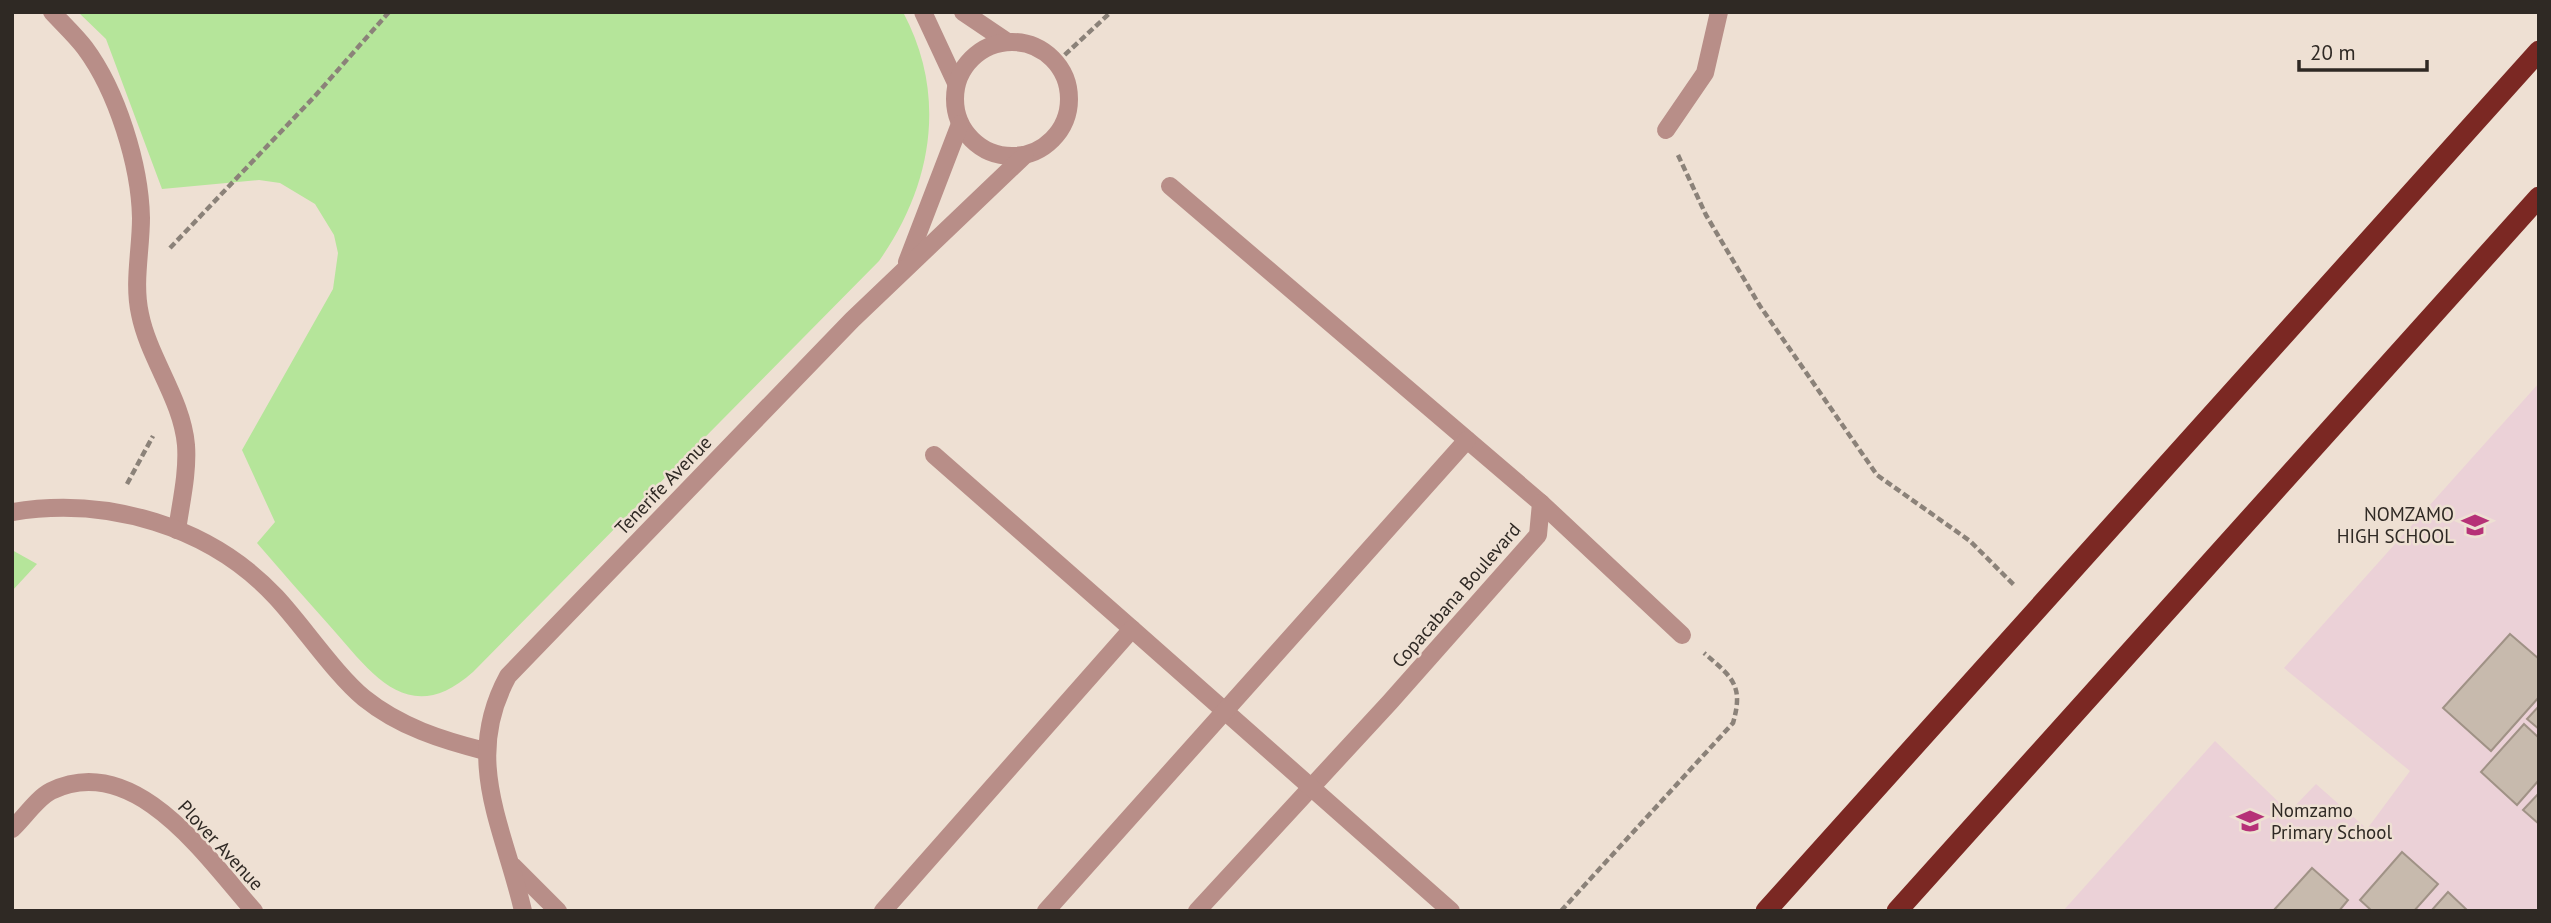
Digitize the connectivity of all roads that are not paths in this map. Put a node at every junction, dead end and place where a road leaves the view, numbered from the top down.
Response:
1 (52, 12) edge
2 (923, 12) edge
3 (963, 12) edge
4 (1719, 12) edge
5 (1006, 41) junction
6 (2539, 51) edge
7 (956, 83) junction
8 (960, 124) junction
9 (1666, 130) road end
10 (1025, 155) junction
11 (1170, 186) dead end
12 (2539, 197) edge
13 (904, 268) junction
14 (1467, 440) junction
15 (934, 455) dead end
16 (1541, 503) junction
17 (12, 512) edge
18 (177, 530) junction
19 (1132, 629) junction
20 (1682, 635) road end
21 (1224, 708) junction
22 (485, 751) junction
23 (1312, 785) junction
24 (12, 829) edge
25 (513, 866) junction
26 (254, 911) edge
27 (523, 911) edge
28 (558, 911) edge
29 (883, 911) edge
30 (1046, 911) edge
31 (1197, 911) edge
32 (1451, 911) edge
33 (1766, 911) edge
34 (1897, 911) edge

1 - 18 street
2 - 7 street
3 - 5 street
4 - 9 street
5 - 7 street
5 - 10 street
6 - 33 highway
7 - 8 street
8 - 10 street
8 - 13 street, Tenerife Avenue
10 - 13 street, Tenerife Avenue
11 - 14 street
12 - 34 highway
13 - 22 street, Tenerife Avenue
14 - 16 street
14 - 21 street
15 - 19 street
16 - 20 street
16 - 23 street, Copacabana Boulevard
17 - 18 street
18 - 22 street
19 - 21 street
19 - 29 street
21 - 23 street
21 - 30 street
22 - 25 street, Tenerife Avenue
23 - 31 street, Copacabana Boulevard
23 - 32 street
24 - 26 street, Plover Avenue
25 - 27 street, Tenerife Avenue
25 - 28 street, Tenerife Avenue

